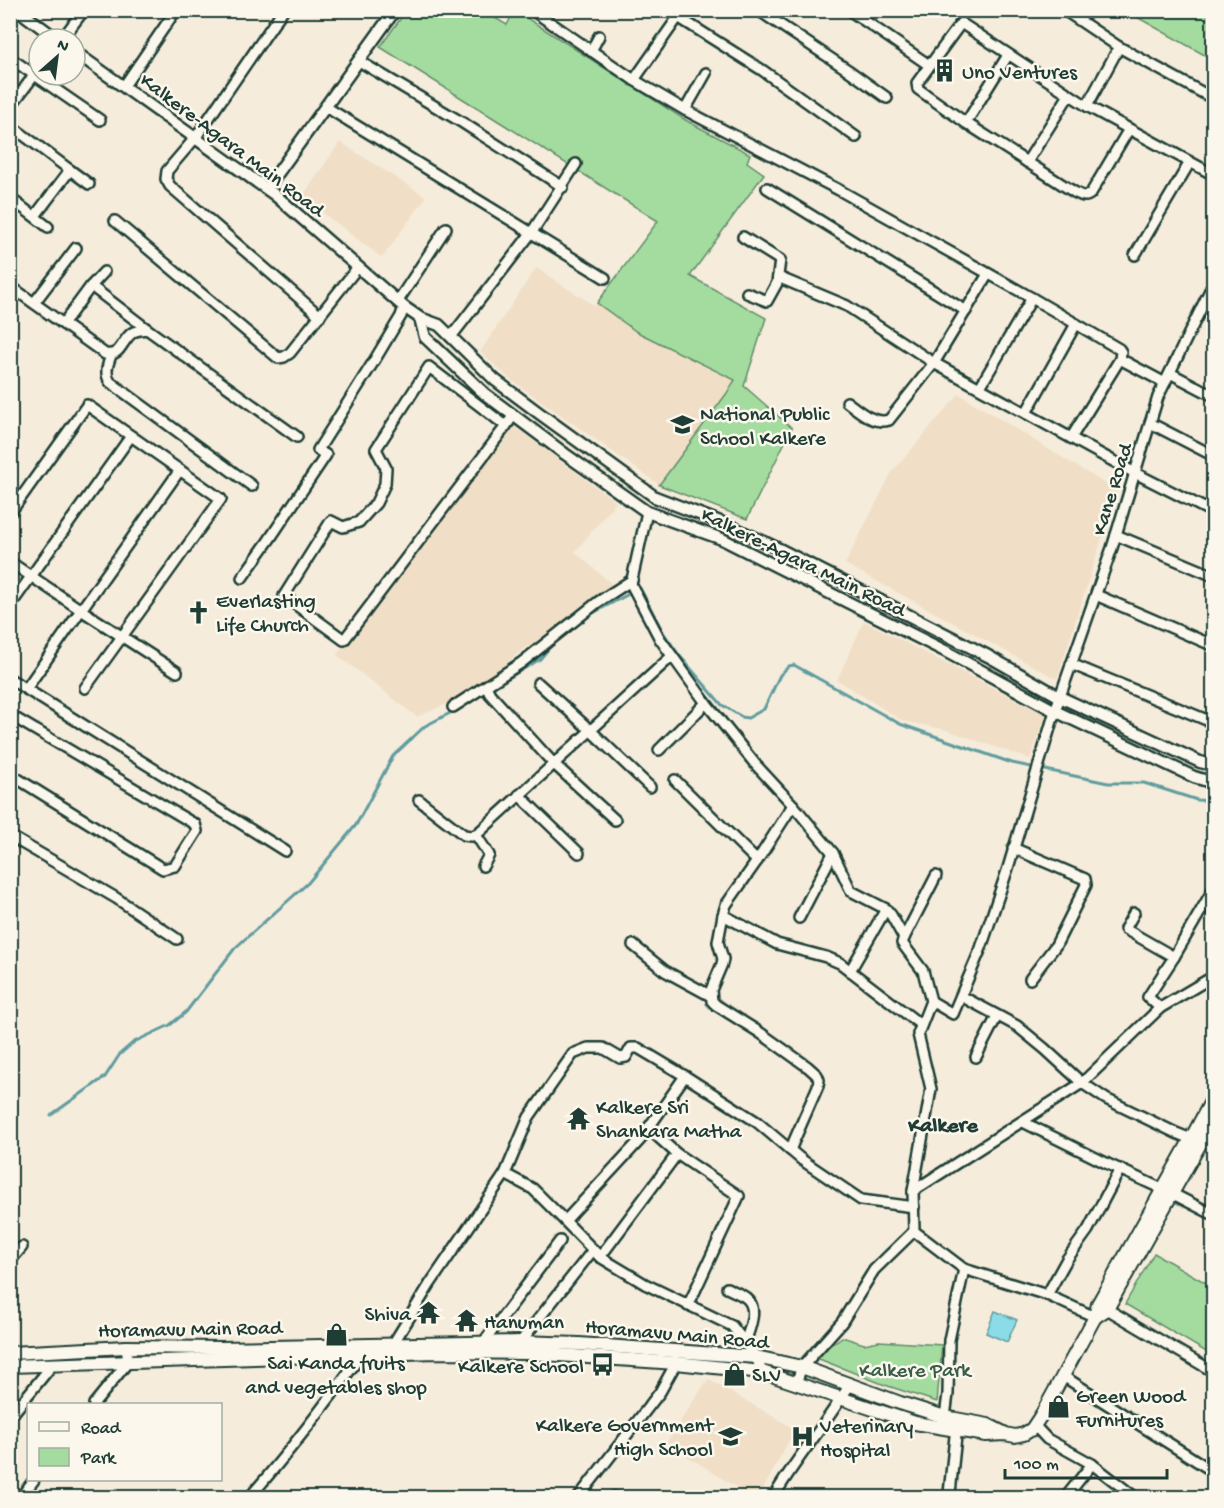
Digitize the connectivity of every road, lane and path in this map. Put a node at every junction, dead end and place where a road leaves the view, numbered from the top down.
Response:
1 (18, 10) edge
2 (84, 10) edge
3 (176, 10) edge
4 (283, 10) edge
5 (395, 10) edge
6 (758, 10) edge
7 (849, 10) edge
8 (1064, 10) edge
9 (539, 12) edge
10 (680, 14) edge
11 (42, 27) edge
12 (69, 27) edge
13 (599, 36) dead end
14 (1119, 47) junction
15 (591, 51) junction
16 (1008, 55) junction
17 (10, 58) edge
18 (87, 60) edge
19 (359, 61) junction
20 (926, 63) dead end
21 (27, 67) edge
22 (706, 73) dead end
23 (634, 80) junction
24 (27, 85) edge
25 (124, 86) junction
26 (57, 87) edge
27 (1070, 95) junction
28 (887, 98) dead end
29 (1214, 99) edge
30 (1087, 105) junction
31 (326, 106) junction
32 (10, 107) edge
33 (685, 110) junction
34 (100, 120) dead end
35 (966, 123) junction
36 (10, 125) edge
37 (1129, 129) junction
38 (856, 136) dead end
39 (196, 137) junction
40 (1027, 162) junction
41 (1190, 162) junction
42 (576, 164) dead end
43 (70, 170) junction
44 (1214, 175) edge
45 (89, 184) dead end
46 (563, 187) junction
47 (267, 188) junction
48 (767, 188) dead end
49 (10, 198) edge
50 (35, 216) junction
51 (116, 221) dead end
52 (48, 227) dead end
53 (446, 228) dead end
54 (532, 232) junction
55 (743, 237) dead end
56 (76, 248) dead end
57 (1135, 255) dead end
58 (358, 267) junction
59 (104, 272) dead end
60 (988, 274) junction
61 (778, 277) junction
62 (605, 278) dead end
63 (1214, 282) edge
64 (10, 286) edge
65 (91, 286) junction
66 (747, 293) dead end
67 (1032, 298) junction
68 (34, 303) junction
69 (401, 304) junction
70 (966, 311) junction
71 (320, 316) junction
72 (420, 318) junction
73 (63, 324) junction
74 (1076, 324) junction
75 (147, 329) junction
76 (451, 337) junction
77 (441, 353) junction
78 (111, 355) junction
79 (1120, 359) junction
80 (934, 363) junction
81 (429, 367) junction
82 (1170, 373) junction
83 (1165, 383) junction
84 (980, 387) junction
85 (1214, 396) edge
86 (847, 402) dead end
87 (1026, 413) junction
88 (513, 416) junction
89 (1150, 423) junction
90 (506, 426) junction
91 (131, 436) junction
92 (297, 437) dead end
93 (1071, 438) junction
94 (1214, 456) edge
95 (180, 471) junction
96 (1135, 473) junction
97 (252, 486) dead end
98 (655, 497) junction
99 (647, 512) junction
100 (10, 513) edge
101 (1214, 513) edge
102 (1116, 535) junction
103 (10, 562) edge
104 (32, 575) junction
105 (1214, 576) edge
106 (242, 578) dead end
107 (632, 586) junction
108 (1096, 595) junction
109 (10, 606) edge
110 (81, 610) junction
111 (122, 636) junction
112 (1214, 646) edge
113 (672, 656) junction
114 (1071, 664) junction
115 (177, 672) dead end
116 (10, 679) edge
117 (538, 683) dead end
118 (85, 688) dead end
119 (26, 689) junction
120 (488, 689) junction
121 (1060, 697) junction
122 (706, 703) junction
123 (453, 707) dead end
124 (1055, 711) junction
125 (10, 714) edge
126 (1214, 723) edge
127 (590, 730) junction
128 (659, 750) dead end
129 (553, 763) junction
130 (1214, 765) edge
131 (10, 774) edge
132 (675, 780) dead end
133 (1214, 783) edge
134 (650, 787) dead end
135 (519, 795) junction
136 (419, 800) dead end
137 (793, 805) junction
138 (615, 820) dead end
139 (476, 835) junction
140 (10, 836) edge
141 (1013, 848) junction
142 (285, 850) dead end
143 (579, 853) dead end
144 (833, 853) junction
145 (758, 861) junction
146 (483, 866) dead end
147 (936, 876) dead end
148 (1214, 888) edge
149 (886, 909) junction
150 (1134, 913) dead end
151 (723, 915) junction
152 (799, 918) dead end
153 (904, 938) junction
154 (177, 939) dead end
155 (633, 945) dead end
156 (1174, 957) junction
157 (850, 971) junction
158 (1214, 976) edge
159 (1030, 979) dead end
160 (711, 996) junction
161 (961, 996) junction
162 (931, 1001) junction
163 (1161, 1008) junction
164 (997, 1016) junction
165 (921, 1025) junction
166 (976, 1057) dead end
167 (685, 1076) junction
168 (1082, 1083) junction
169 (1214, 1096) edge
170 (1214, 1119) edge
171 (1023, 1122) junction
172 (648, 1128) junction
173 (1191, 1139) junction
174 (790, 1150) junction
175 (676, 1154) junction
176 (1120, 1169) junction
177 (505, 1174) junction
178 (913, 1191) junction
179 (1168, 1192) junction
180 (914, 1207) junction
181 (1214, 1215) edge
182 (565, 1221) junction
183 (914, 1231) junction
184 (561, 1241) dead end
185 (22, 1246) dead end
186 (593, 1250) junction
187 (600, 1257) junction
188 (10, 1261) edge
189 (964, 1269) junction
190 (727, 1288) dead end
191 (1047, 1295) junction
192 (688, 1306) junction
193 (1102, 1307) junction
194 (1095, 1317) junction
195 (521, 1341) junction
196 (745, 1343) junction
197 (393, 1344) junction
198 (126, 1347) junction
199 (480, 1348) junction
200 (361, 1350) junction
201 (10, 1353) edge
202 (512, 1353) junction
203 (756, 1357) junction
204 (128, 1362) junction
205 (676, 1363) junction
206 (53, 1364) junction
207 (10, 1366) edge
208 (802, 1367) junction
209 (762, 1372) junction
210 (1214, 1372) edge
211 (1063, 1376) junction
212 (796, 1383) junction
213 (850, 1384) junction
214 (841, 1398) junction
215 (95, 1403) edge
216 (10, 1417) edge
217 (953, 1422) junction
218 (1034, 1425) junction
219 (1092, 1464) junction
220 (1214, 1472) edge
221 (32, 1481) edge
222 (20, 1497) edge
223 (249, 1497) edge
224 (578, 1497) edge
225 (773, 1497) edge
226 (949, 1497) edge
227 (1065, 1497) edge
228 (1136, 1497) edge

1 - 11 street
2 - 12 street
3 - 25 street
4 - 39 street
5 - 19 street
6 - 28 street
7 - 20 street
8 - 14 street
9 - 15 street
10 - 23 street
10 - 38 street
13 - 15 street
14 - 29 street
14 - 30 street
15 - 23 street
16 - 27 street
16 - 35 street
16 - 35 street
17 - 21 street
18 - 25 street, Kalkere-Agara Main Road
19 - 31 street
19 - 46 street
22 - 33 street
23 - 33 street
24 - 32 street
25 - 39 street, Kalkere-Agara Main Road
26 - 34 street
27 - 30 street
27 - 40 street
30 - 37 street
31 - 47 street
31 - 54 street
33 - 60 street
35 - 40 street
36 - 43 street
37 - 40 street
37 - 41 street
39 - 47 street, Kalkere-Agara Main Road
39 - 71 street
41 - 44 street
41 - 57 street
42 - 46 street
43 - 45 street
43 - 50 street
46 - 54 street
47 - 58 street, Kalkere-Agara Main Road
48 - 70 street
49 - 50 street
50 - 52 street
51 - 71 street
53 - 69 street
54 - 62 street
54 - 76 street
55 - 61 street
56 - 68 street
58 - 69 street, Kalkere-Agara Main Road
58 - 71 street
59 - 65 street
60 - 67 street
60 - 70 street
61 - 66 street
61 - 80 street
63 - 82 street, Kane Road
64 - 68 street
65 - 73 street
65 - 75 street
67 - 74 street
67 - 84 street
68 - 73 street
69 - 72 street, Kalkere-Agara Main Road
69 - 106 street
70 - 80 street
72 - 76 street, Kalkere-Agara Main Road
72 - 77 street, Kalkere-Agara Main Road
73 - 78 street
74 - 79 street
74 - 87 street
75 - 78 street
75 - 92 street
76 - 98 street, Kalkere-Agara Main Road
77 - 81 street
77 - 88 street, Kalkere-Agara Main Road
78 - 97 street
79 - 83 street
79 - 93 street
80 - 84 street
80 - 86 street
81 - 90 street
81 - 90 street
82 - 83 street, Kane Road
82 - 85 street
83 - 89 street, Kane Road
84 - 87 street
87 - 93 street
88 - 90 street
88 - 99 street, Kalkere-Agara Main Road
89 - 94 street
89 - 96 street, Kane Road
91 - 95 street
91 - 100 street
91 - 104 street
93 - 96 street
95 - 110 street
95 - 111 street
96 - 101 street
96 - 102 street, Kane Road
98 - 99 street
98 - 121 street, Kalkere-Agara Main Road
99 - 107 street
99 - 124 street, Kalkere-Agara Main Road
102 - 105 street
102 - 108 street, Kane Road
103 - 104 street
104 - 109 street
104 - 110 street
107 - 113 street
107 - 120 street
108 - 112 street
108 - 114 street, Kane Road
110 - 111 street
110 - 119 street
111 - 115 street
111 - 118 street
113 - 122 street
113 - 127 street
114 - 121 street, Kane Road
114 - 126 street
116 - 119 street
117 - 127 street
119 - 142 street
120 - 123 street
120 - 129 street
121 - 124 street, Kane Road
121 - 130 street, Kalkere-Agara Main Road
122 - 128 street
122 - 137 street
124 - 133 street, Kalkere-Agara Main Road
124 - 141 street, Kane Road
125 - 131 street
127 - 129 street
127 - 134 street
129 - 135 street
129 - 138 street
132 - 145 street
135 - 139 street
135 - 143 street
136 - 139 street
137 - 144 street
137 - 145 street
139 - 146 street
140 - 154 street
141 - 159 street
141 - 161 street, Kane Road
144 - 149 street
144 - 152 street
145 - 151 street
147 - 153 street
148 - 156 street
149 - 153 street
149 - 157 street
150 - 156 street
151 - 157 street
151 - 160 street
153 - 162 street
155 - 160 street
156 - 163 street
157 - 165 street
158 - 163 street
160 - 174 street
161 - 162 street
161 - 164 street
162 - 165 street
163 - 168 street
164 - 166 street
164 - 168 street
165 - 178 street
167 - 172 street
167 - 174 street
167 - 177 street
168 - 171 street
168 - 173 street
169 - 173 main road
170 - 179 main road
171 - 176 street
171 - 178 street
172 - 175 street
172 - 182 street
173 - 179 main road
174 - 180 street
175 - 187 street
175 - 192 street
176 - 179 street
176 - 191 street
177 - 182 street
177 - 197 street
178 - 180 street
179 - 181 street
179 - 193 main road
180 - 183 street
182 - 186 street
183 - 189 street
183 - 208 street
184 - 199 street
185 - 188 street
186 - 187 street
186 - 195 street
187 - 192 street
189 - 191 street
189 - 217 street
190 - 196 street
191 - 194 street
192 - 196 street
193 - 194 main road
193 - 210 street
194 - 211 main road
195 - 199 main road, Horamavu Main Road
195 - 202 street
195 - 203 main road, Horamavu Main Road
196 - 203 street
197 - 199 main road, Horamavu Main Road
197 - 200 main road, Horamavu Main Road
198 - 200 main road, Horamavu Main Road
198 - 201 main road, Horamavu Main Road
198 - 204 street
199 - 200 main road, Horamavu Main Road
199 - 202 main road, Horamavu Main Road
200 - 204 main road, Horamavu Main Road
200 - 223 street
202 - 205 main road, Horamavu Main Road
203 - 208 main road, Horamavu Main Road
203 - 209 street
204 - 206 main road, Horamavu Main Road
204 - 215 street
205 - 209 main road, Horamavu Main Road
205 - 224 street
206 - 207 main road, Horamavu Main Road
206 - 216 street
208 - 212 street
208 - 213 main road, Horamavu Main Road
209 - 212 main road, Horamavu Main Road
211 - 218 main road
211 - 220 street
212 - 214 main road, Horamavu Main Road
213 - 214 street
213 - 217 main road, Horamavu Main Road
214 - 217 main road, Horamavu Main Road
214 - 225 street
217 - 218 main road
217 - 226 street
218 - 219 street
219 - 227 street
219 - 228 street
221 - 222 street

